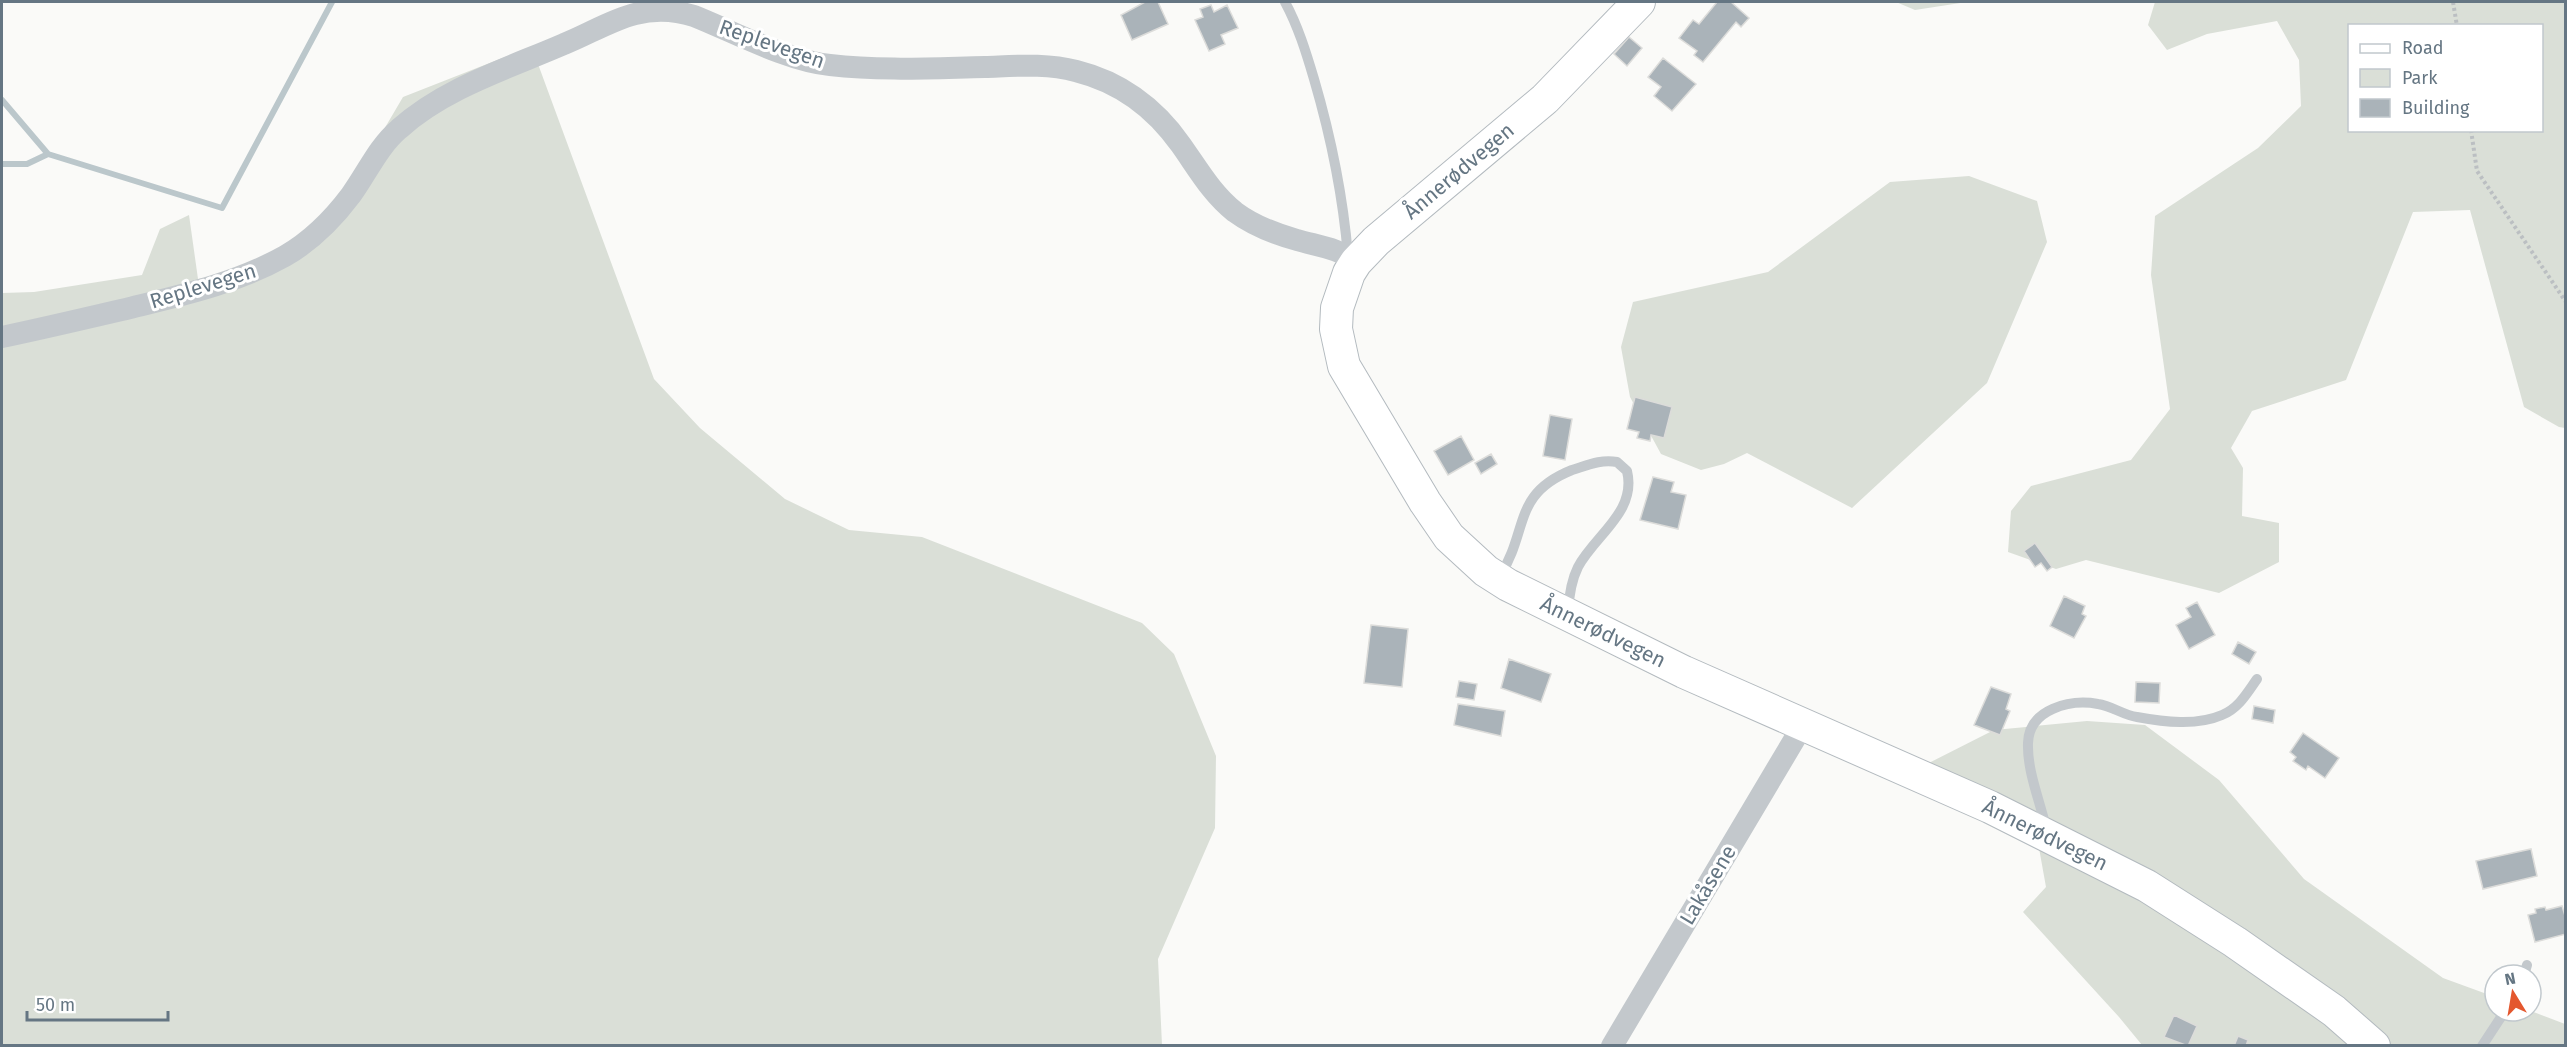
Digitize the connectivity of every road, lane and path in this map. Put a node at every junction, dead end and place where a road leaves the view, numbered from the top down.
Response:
1 (1285, 2) edge
2 (1639, 2) edge
3 (2453, 2) edge
4 (648, 6) edge
5 (2457, 24) edge
6 (2471, 132) edge
7 (1352, 259) junction
8 (2565, 302) edge
9 (2, 337) edge
10 (1498, 579) junction
11 (1568, 614) junction
12 (2257, 679) dead end
13 (1803, 725) junction
14 (2049, 837) junction
15 (2497, 1023) edge
16 (1612, 1046) edge
17 (2374, 1046) edge
18 (2482, 1046) edge

1 - 7 lane
2 - 7 main road, Ånnerødvegen
3 - 5 path
4 - 7 street, Replevegen
4 - 9 street, Replevegen
6 - 8 path
7 - 10 main road, Ånnerødvegen
10 - 11 main road, Ånnerødvegen
10 - 11 lane
11 - 13 main road, Ånnerødvegen
12 - 14 lane
13 - 14 main road, Ånnerødvegen
13 - 16 street, Lakåsene
14 - 17 main road, Ånnerødvegen
15 - 18 lane

